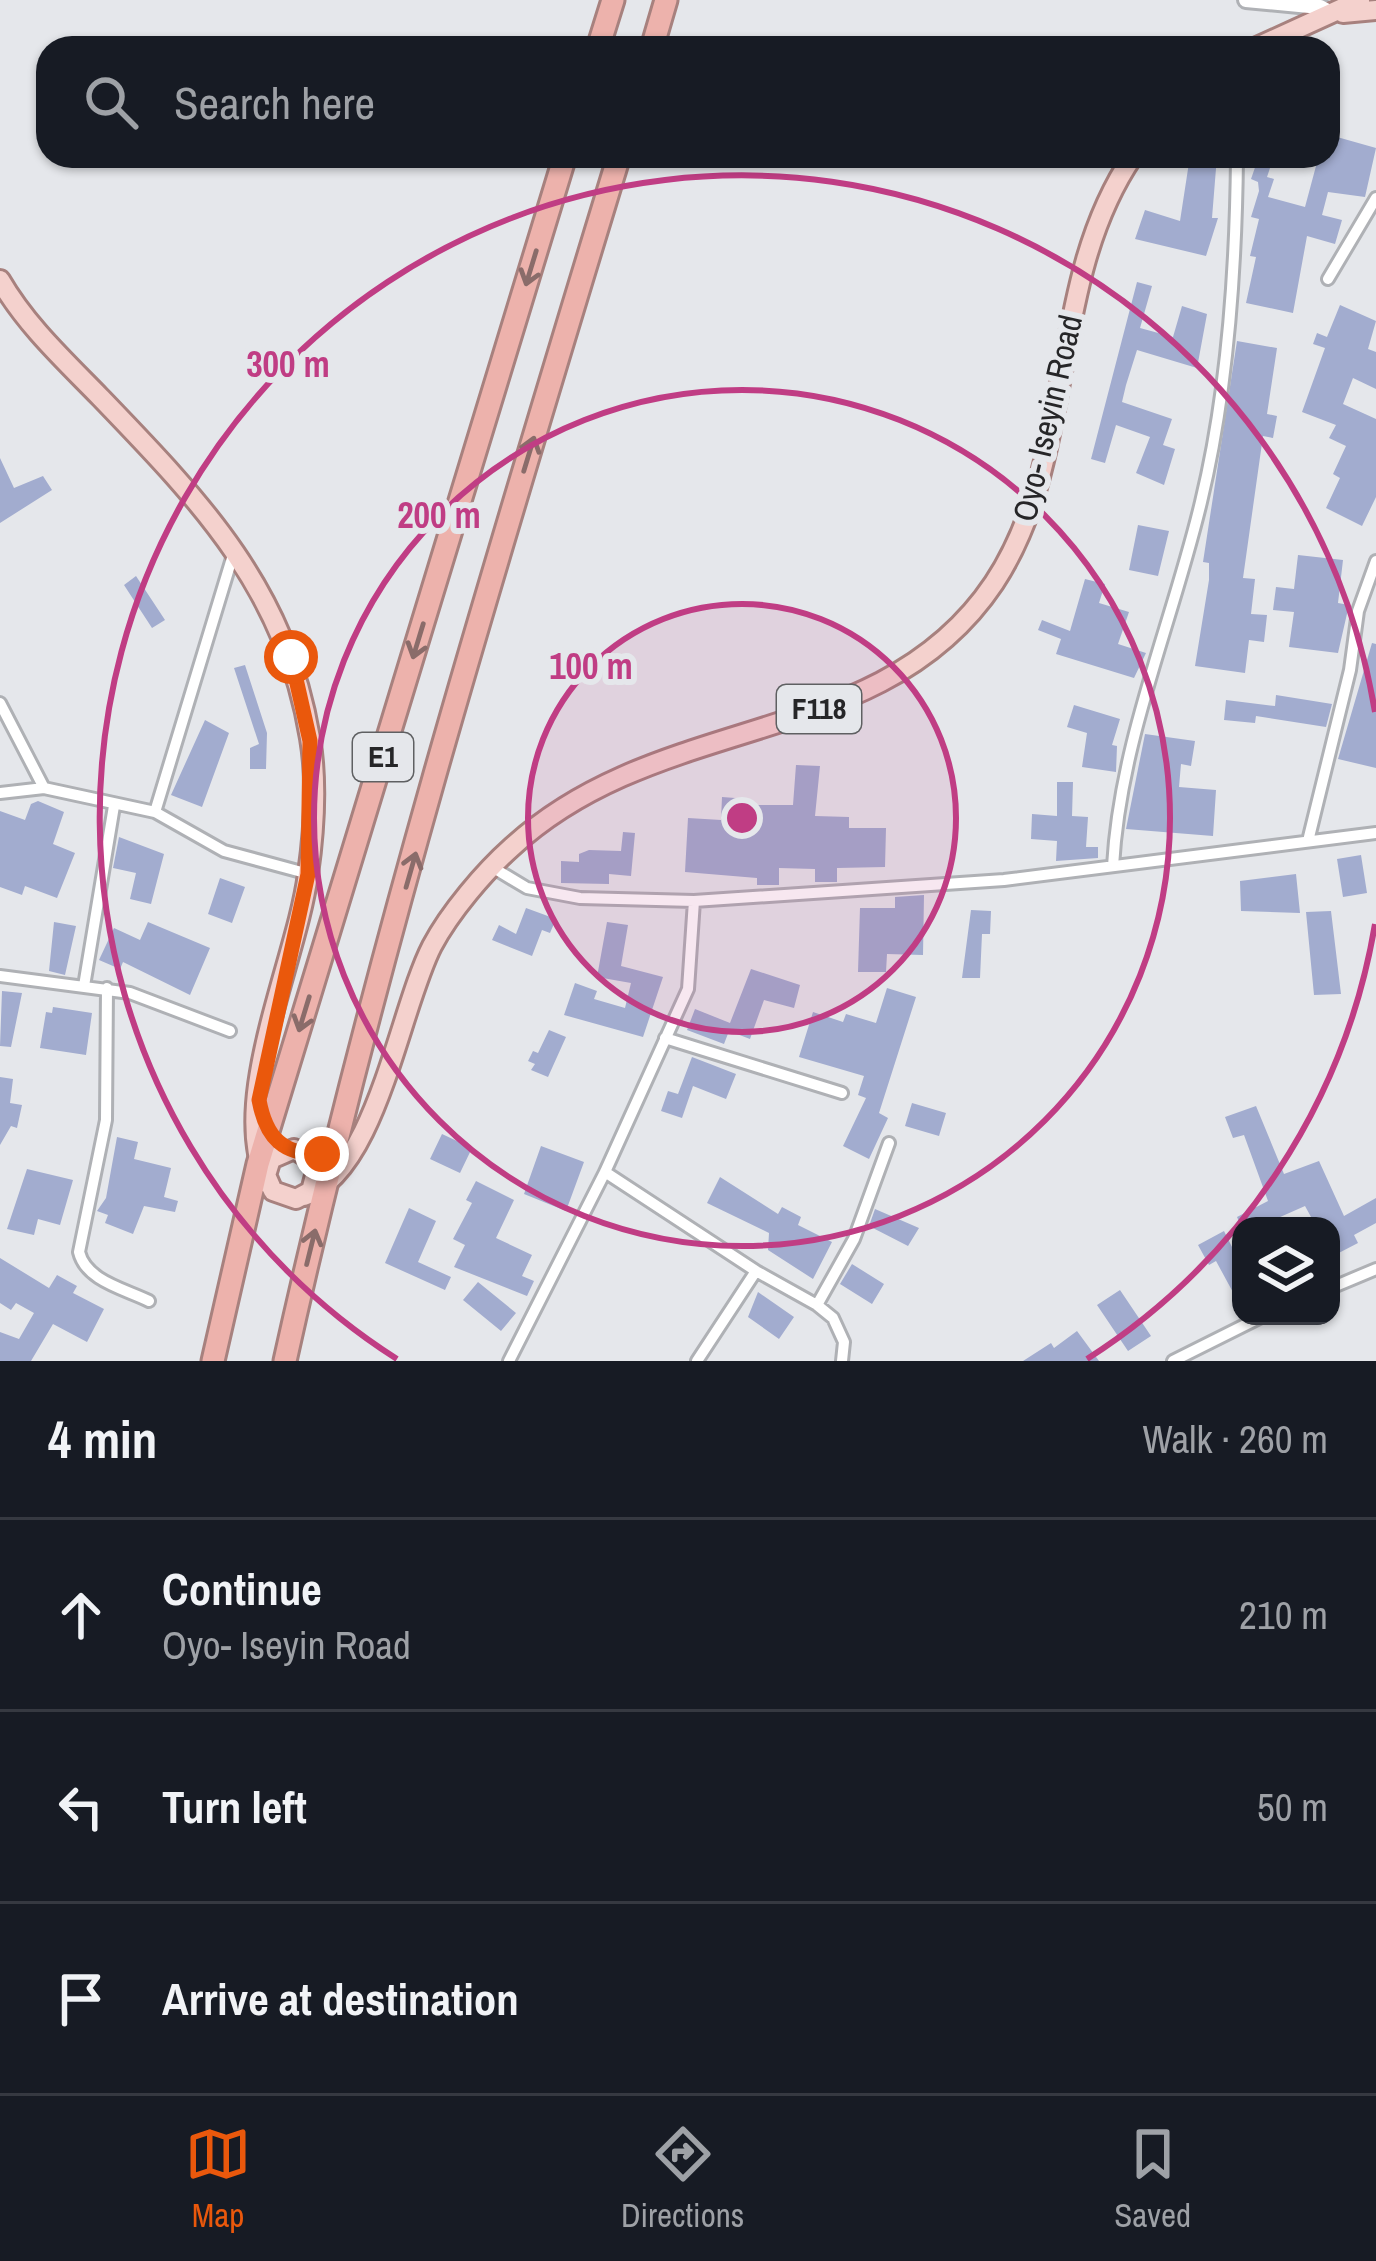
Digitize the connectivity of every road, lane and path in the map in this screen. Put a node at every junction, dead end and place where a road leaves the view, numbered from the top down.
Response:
1 (613, 0) edge
2 (666, 0) edge
3 (1246, 0) edge
4 (1360, 0) edge
5 (1376, 10) edge
6 (1333, 14) junction
7 (602, 36) edge
8 (656, 36) edge
9 (1283, 36) edge
10 (561, 168) edge
11 (615, 168) edge
12 (1125, 168) edge
13 (1237, 168) edge
14 (1376, 198) edge
15 (0, 280) edge
16 (1328, 280) dead end
17 (232, 555) dead end
18 (1376, 561) edge
19 (0, 703) edge
20 (44, 788) junction
21 (0, 793) edge
22 (114, 806) junction
23 (155, 812) junction
24 (1376, 832) edge
25 (1309, 837) junction
26 (1113, 866) junction
27 (492, 868) junction
28 (308, 874) junction
29 (694, 901) junction
30 (0, 976) edge
31 (84, 986) junction
32 (107, 988) junction
33 (230, 1030) dead end
34 (665, 1038) junction
35 (842, 1093) dead end
36 (259, 1100) junction
37 (358, 1138) junction
38 (889, 1143) dead end
39 (335, 1150) junction
40 (270, 1158) junction
41 (605, 1172) junction
42 (314, 1177) junction
43 (1376, 1269) edge
44 (756, 1271) junction
45 (1340, 1284) edge
46 (149, 1301) dead end
47 (817, 1304) junction
48 (1245, 1325) edge
49 (214, 1361) edge
50 (285, 1361) edge
51 (509, 1361) edge
52 (697, 1361) edge
53 (842, 1361) edge
54 (1173, 1361) edge

1 - 7 highway
2 - 8 highway
3 - 6 street
4 - 6 main road
5 - 6 main road
6 - 9 main road
10 -> 40 highway, E1
39 -> 11 highway, E1
12 - 27 main road, Oyo- Iseyin Road / F118
13 - 26 street
14 - 16 street
15 - 28 main road
17 - 23 street
18 - 25 street
19 - 20 street
20 - 21 street
20 - 22 street
22 - 23 street
22 - 31 street
23 - 28 street
24 - 25 street
25 - 26 street
26 - 29 street
27 - 29 street
27 - 37 main road, Oyo- Iseyin Road / F118
28 - 36 main road
29 - 34 street
30 - 31 street
31 - 32 street
32 - 33 street
32 - 46 street
34 - 35 street
34 - 41 street
36 - 40 main road
36 - 40 main road
37 - 39 main road
37 - 42 main road, Oyo- Iseyin Road
38 - 47 street
39 - 42 highway, E1
39 - 42 main road
40 - 42 main road
40 - 42 main road
40 - 49 highway, E1
41 - 44 street
41 - 51 street
50 -> 42 highway, E1
43 - 45 street
44 - 47 street
44 - 52 street
47 - 53 street
48 - 54 street

